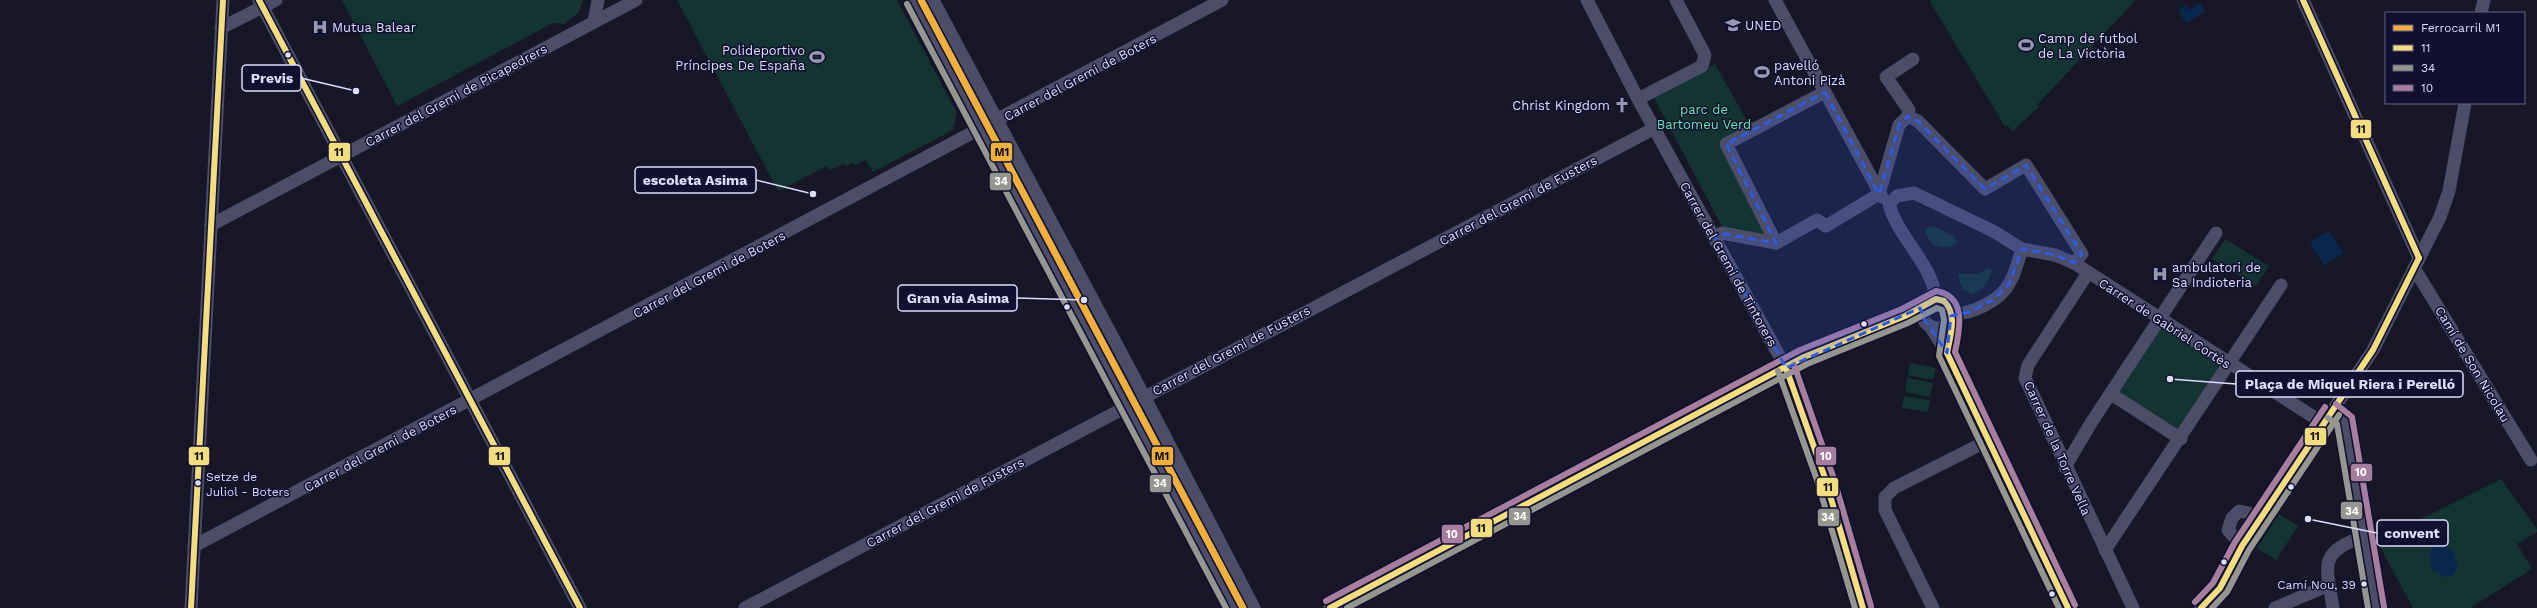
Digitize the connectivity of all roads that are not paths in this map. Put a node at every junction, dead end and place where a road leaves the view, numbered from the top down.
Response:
1 (223, 0) edge
2 (276, 0) edge
3 (598, 0) edge
4 (636, 0) edge
5 (914, 0) edge
6 (933, 0) edge
7 (1222, 0) edge
8 (1587, 0) edge
9 (1676, 0) edge
10 (1775, 0) edge
11 (2304, 0) edge
12 (2484, 0) edge
13 (261, 4) edge
14 (2481, 12) edge
15 (594, 22) junction
16 (222, 28) junction
17 (1913, 59) dead end
18 (1825, 92) junction
19 (1638, 99) junction
20 (2465, 104) edge
21 (1908, 116) junction
22 (997, 121) junction
23 (1654, 128) junction
24 (982, 129) junction
25 (341, 156) junction
26 (1879, 194) junction
27 (1889, 204) junction
28 (211, 225) junction
29 (2216, 233) dead end
30 (1714, 236) junction
31 (1776, 243) junction
32 (2022, 249) junction
33 (2074, 263) junction
34 (2416, 263) junction
35 (2088, 273) junction
36 (2281, 285) dead end
37 (1930, 302) junction
38 (1905, 316) junction
39 (1951, 316) junction
40 (2159, 319) junction
41 (1928, 325) junction
42 (1947, 353) junction
43 (2229, 364) junction
44 (1786, 368) junction
45 (2111, 394) junction
46 (1144, 396) junction
47 (470, 400) junction
48 (1127, 405) junction
49 (2332, 411) junction
50 (2323, 423) junction
51 (2181, 439) junction
52 (1989, 440) junction
53 (2531, 460) dead end
54 (2065, 467) junction
55 (2263, 516) junction
56 (2364, 536) junction
57 (194, 546) junction
58 (2242, 546) junction
59 (2105, 550) junction
60 (2329, 585) junction
61 (191, 608) edge
62 (580, 608) edge
63 (745, 608) edge
64 (1235, 608) edge
65 (1254, 608) edge
66 (1330, 608) edge
67 (1863, 608) edge
68 (1933, 608) edge
69 (2068, 608) edge
70 (2133, 608) edge
71 (2201, 608) edge
72 (2275, 608) edge
73 (2333, 608) edge
74 (2376, 608) edge

1 - 16 street
2 - 13 street
3 - 15 street
4 - 15 street, Carrer del Gremi de Picapedrers
5 - 24 street
6 - 22 street
7 - 22 street, Carrer del Gremi de Boters
8 - 19 street, Carrer del Gremi de Tintorers
9 - 19 street
10 - 18 street
11 - 34 street, Camí de Son Nicolau
12 - 14 street
13 - 16 street
13 - 25 street
15 - 25 street, Carrer del Gremi de Picapedrers
16 - 28 street
17 - 21 street
18 - 26 street
18 - 31 street
19 - 23 street, Carrer del Gremi de Tintorers
20 - 34 street
21 - 26 street
21 - 33 street
22 - 24 street, Carrer del Gremi de Boters
22 - 46 street
23 - 30 street, Carrer del Gremi de Tintorers
23 - 46 street, Carrer del Gremi de Fusters
24 - 47 street, Carrer del Gremi de Boters
24 - 48 street
25 - 28 street, Carrer del Gremi de Picapedrers
25 - 47 street
26 - 27 street
26 - 31 street
27 - 32 street
27 - 37 street
28 - 57 street
29 - 40 street
30 - 31 street
30 - 44 street, Carrer del Gremi de Tintorers
32 - 33 street, Carrer de Gabriel Cortès
32 - 39 street
33 - 35 street, Carrer de Gabriel Cortès
34 - 49 street
34 - 53 street, Camí de Son Nicolau
35 - 40 street, Carrer de Gabriel Cortès
35 - 54 street, Carrer de la Torre Vella
36 - 43 street
37 - 38 street
37 - 39 street
37 - 41 street
38 - 41 street
38 - 44 street
39 - 41 street
39 - 42 street
40 - 43 street, Carrer de Gabriel Cortès
40 - 45 street
41 - 42 street
42 - 52 street
43 - 50 street, Carrer de Gabriel Cortès
43 - 51 street
44 - 66 street
44 - 67 street, Carrer del Gremi de Tintorers
45 - 51 street
45 - 54 street
46 - 48 street, Carrer del Gremi de Fusters
46 - 65 street
47 - 57 street, Carrer del Gremi de Boters
47 - 62 street
48 - 63 street, Carrer del Gremi de Fusters
48 - 64 street
49 - 50 street
49 - 56 street
50 - 55 street
51 - 59 street
52 - 68 street
52 - 69 street
54 - 59 street, Carrer de la Torre Vella
55 - 58 street
55 - 58 street
56 - 60 street
56 - 74 street
57 - 61 street
58 - 71 street
59 - 70 street, Carrer de la Torre Vella
60 - 72 street
60 - 73 street

